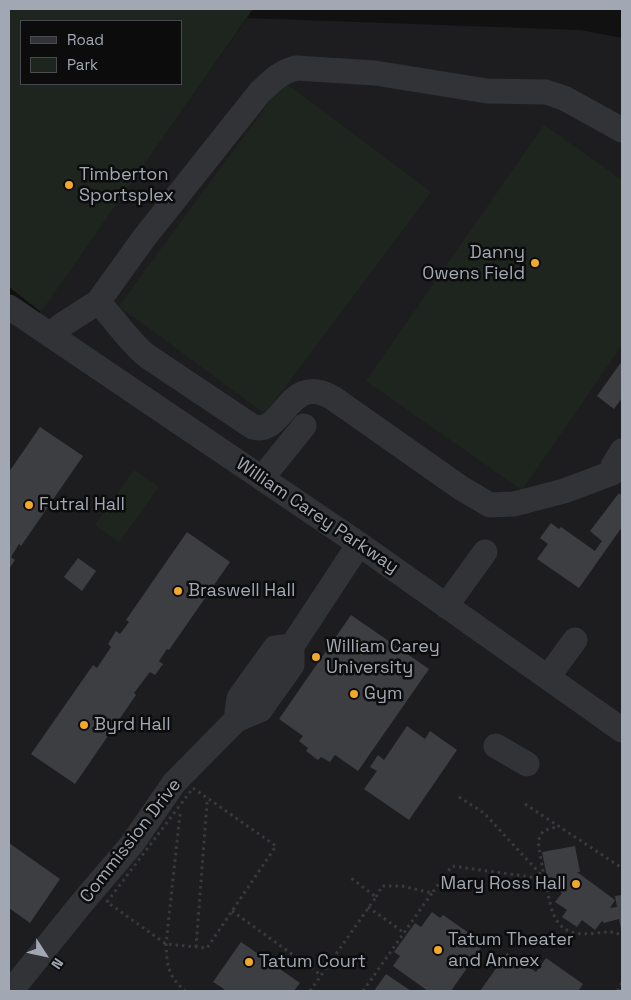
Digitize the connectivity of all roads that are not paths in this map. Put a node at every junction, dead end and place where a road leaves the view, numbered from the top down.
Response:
1 (622, 130) edge
2 (98, 302) junction
3 (9, 307) edge
4 (51, 334) junction
5 (304, 426) dead end
6 (622, 451) edge
7 (617, 471) edge
8 (262, 478) junction
9 (359, 544) junction
10 (485, 552) dead end
11 (446, 606) junction
12 (575, 640) dead end
13 (548, 677) junction
14 (622, 730) edge
15 (496, 746) dead end
16 (527, 764) dead end
17 (11, 991) edge

1 - 2 street
2 - 4 street
2 - 7 street
3 - 4 street, William Carey Parkway
4 - 8 street, William Carey Parkway
5 - 8 street
6 - 7 street
8 - 9 street, William Carey Parkway
9 - 11 street, William Carey Parkway
9 - 17 street, Commission Drive
10 - 11 street
11 - 13 street, William Carey Parkway
12 - 13 street
13 - 14 street, William Carey Parkway
15 - 16 street

